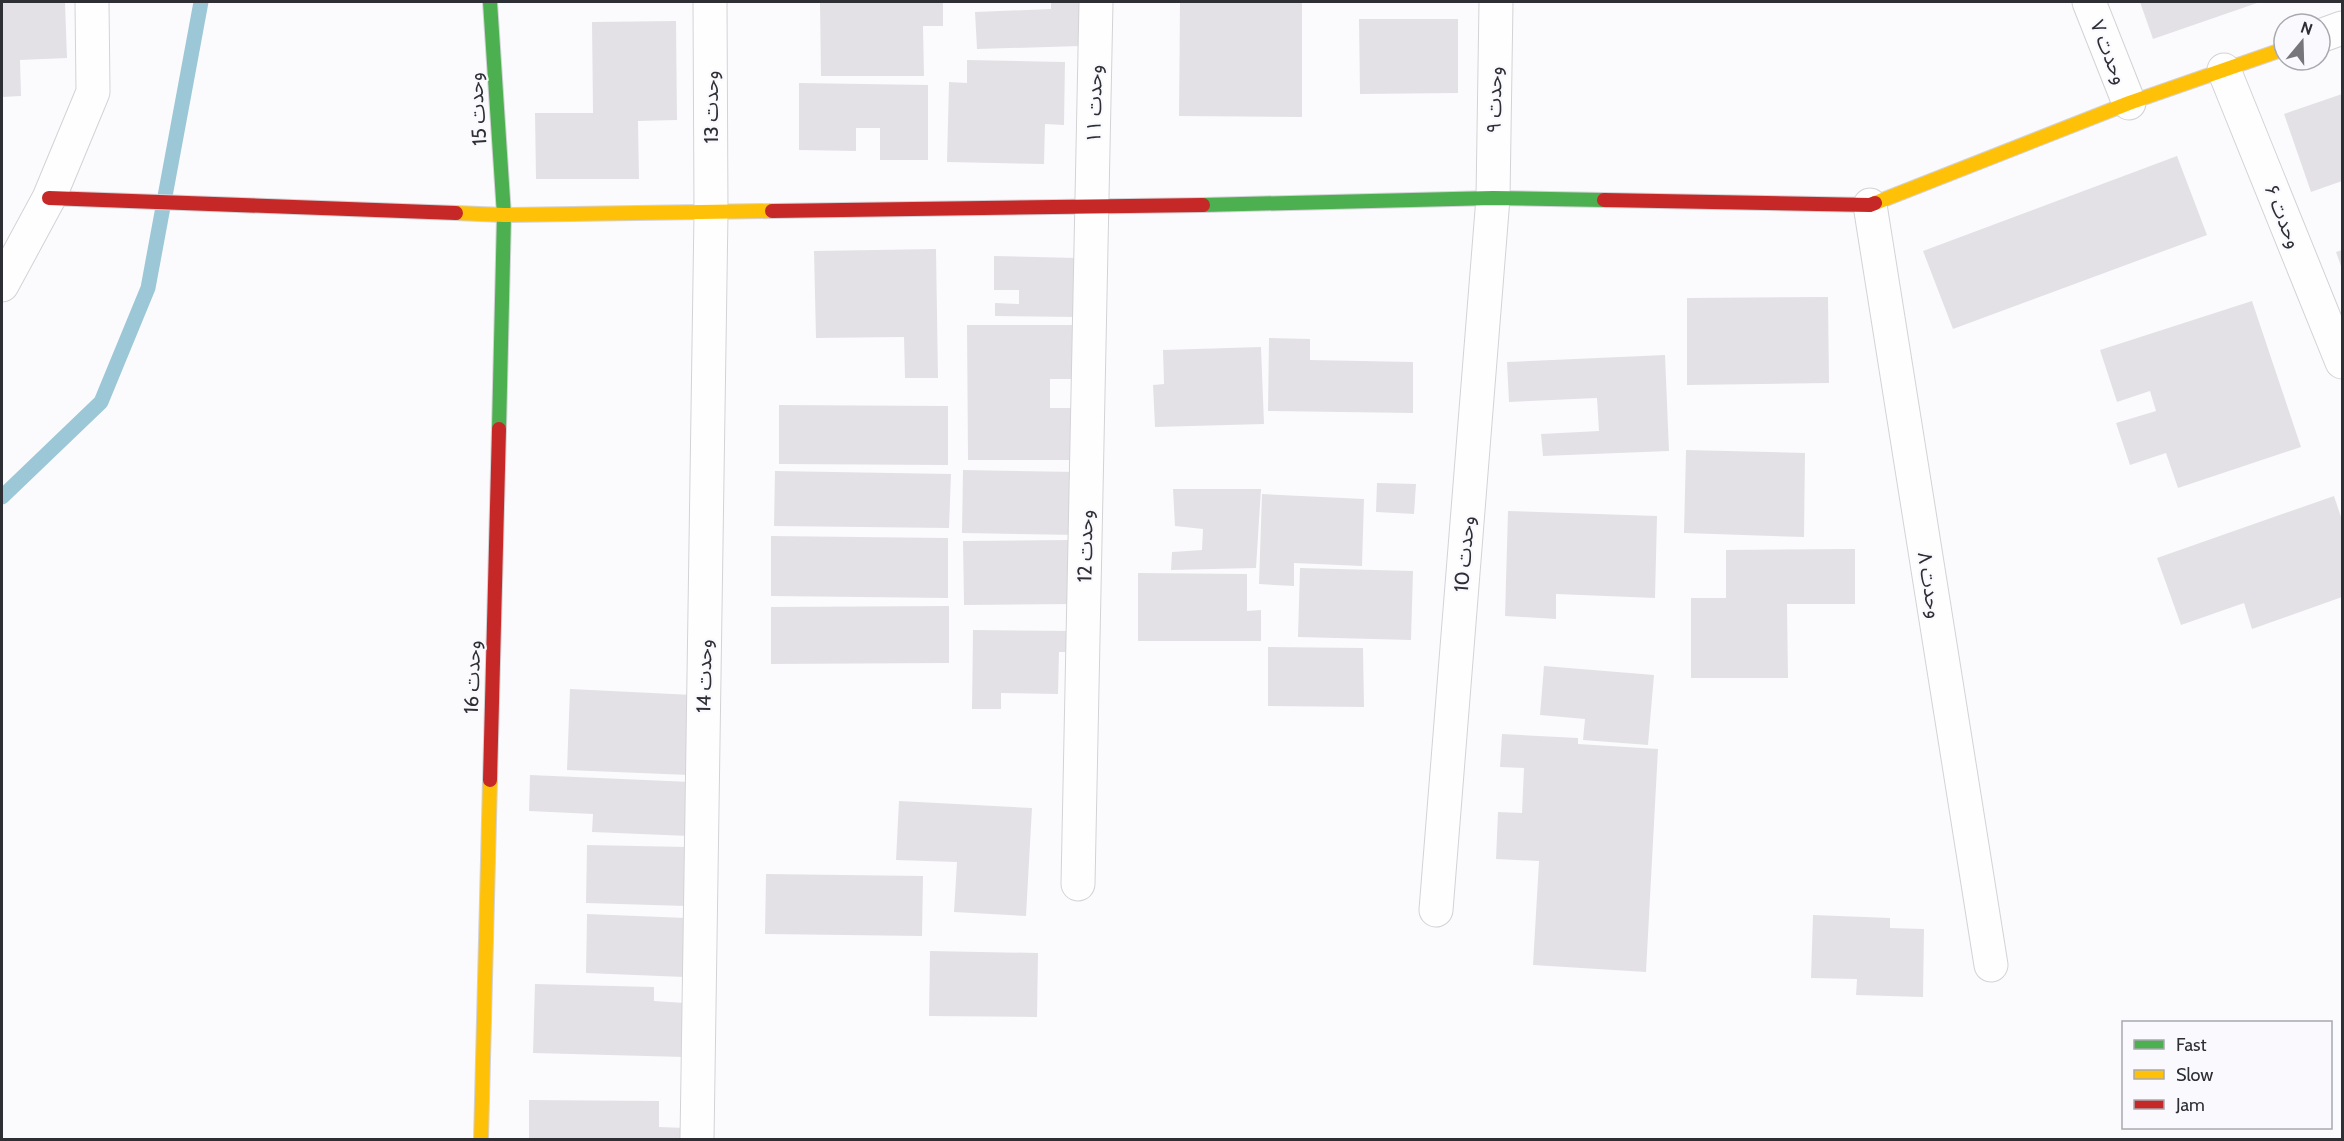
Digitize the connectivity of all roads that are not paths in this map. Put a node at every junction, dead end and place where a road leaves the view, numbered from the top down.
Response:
1 (92, 2) edge
2 (490, 2) edge
3 (710, 2) edge
4 (1096, 2) edge
5 (1496, 2) edge
6 (2089, 2) edge
7 (2272, 53) edge
8 (2224, 70) junction
9 (2129, 103) junction
10 (49, 198) junction
11 (1493, 198) junction
12 (1870, 205) junction
13 (1092, 207) junction
14 (711, 213) junction
15 (504, 215) junction
16 (2, 285) edge
17 (2343, 362) edge
18 (1078, 884) dead end
19 (1436, 910) dead end
20 (1991, 964) dead end
21 (481, 1140) edge
22 (697, 1140) edge

1 - 10 street
2 - 15 street, وحدت 15
3 - 14 street, وحدت 13
4 - 13 street, وحدت ۱۱
5 - 11 street, وحدت ۹
6 - 9 street, وحدت ۷
7 - 8 street
8 - 9 street
8 - 17 street, وحدت ۶
9 - 12 street
10 - 15 street
10 - 16 street
11 - 12 street
11 - 13 street
11 - 19 street, وحدت 10
12 - 20 street, وحدت ۸
13 - 14 street
13 - 18 street, وحدت 12
14 - 15 street
14 - 22 street, وحدت 14
15 - 21 street, وحدت 16

